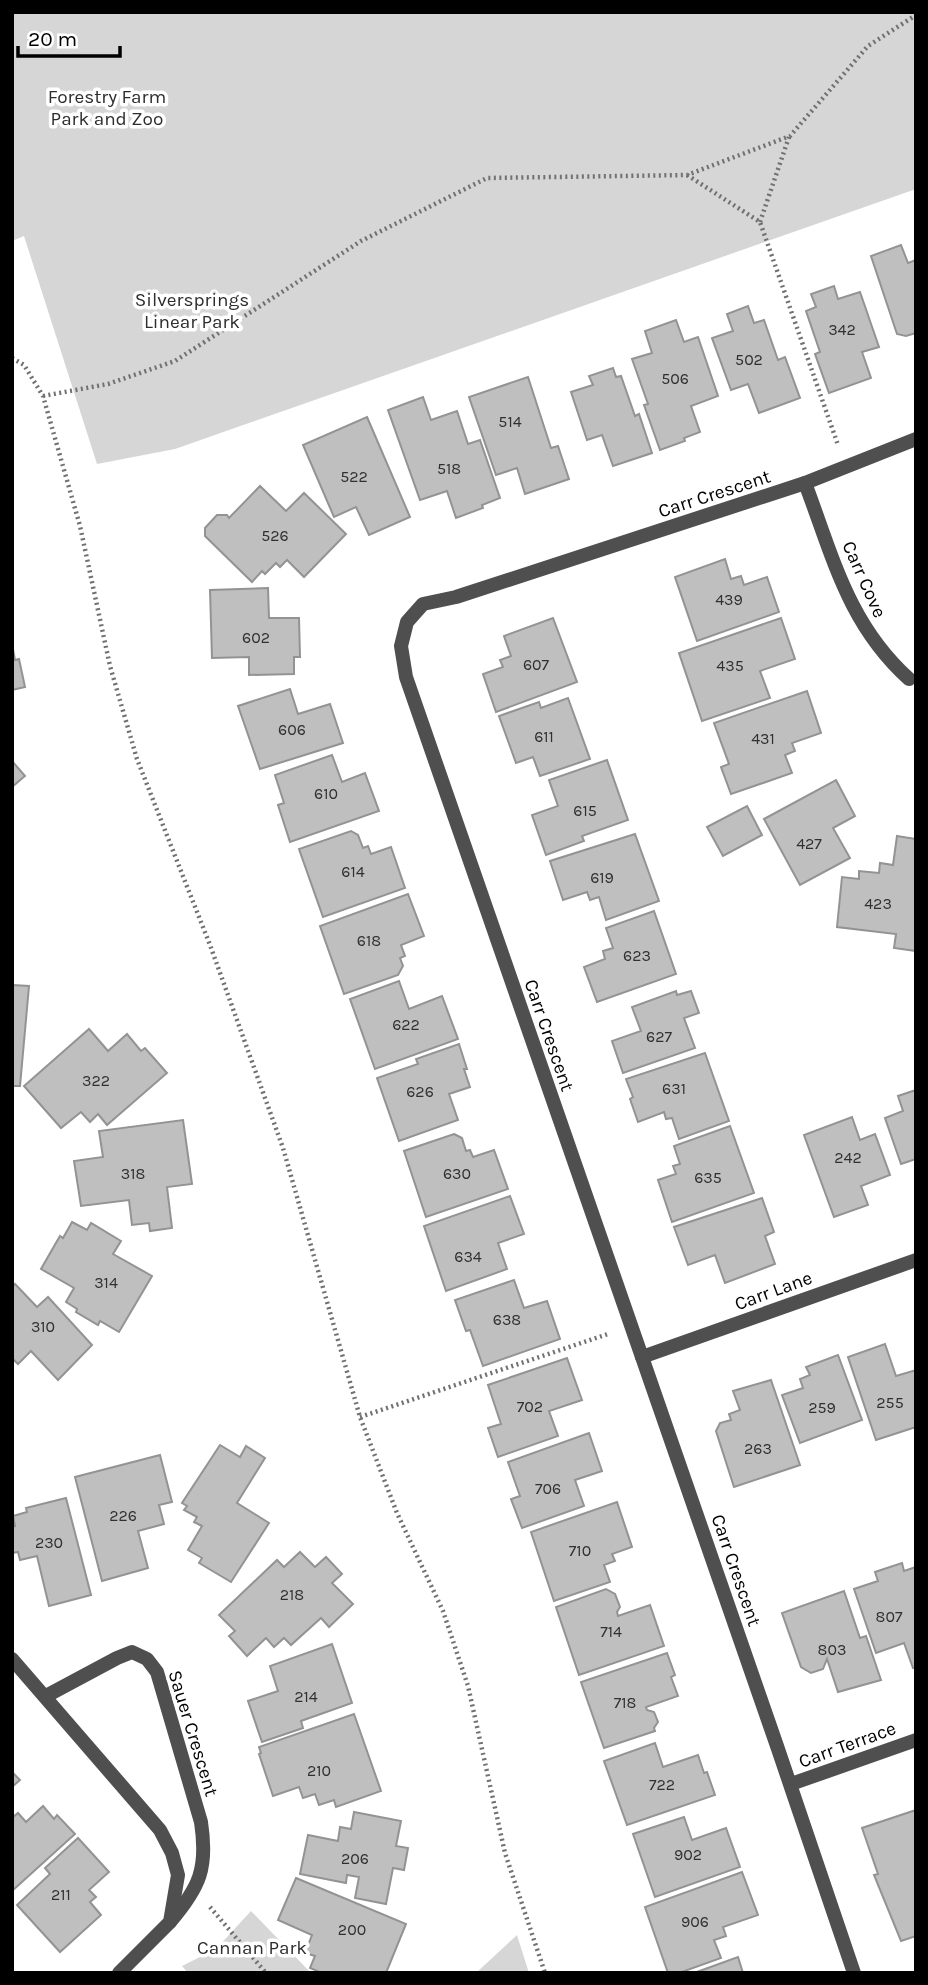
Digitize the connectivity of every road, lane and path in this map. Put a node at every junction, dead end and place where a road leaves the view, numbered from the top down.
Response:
1 (916, 15) edge
2 (790, 136) junction
3 (687, 176) junction
4 (760, 222) junction
5 (12, 358) edge
6 (43, 397) junction
7 (916, 439) edge
8 (846, 466) junction
9 (805, 483) junction
10 (909, 679) dead end
11 (916, 1260) edge
12 (631, 1326) junction
13 (642, 1357) junction
14 (360, 1417) junction
15 (12, 1659) edge
16 (46, 1696) junction
17 (916, 1740) edge
18 (790, 1784) junction
19 (195, 1890) junction
20 (170, 1922) junction
21 (119, 1973) edge
22 (266, 1973) edge
23 (545, 1973) edge
24 (854, 1973) edge

1 - 2 path
2 - 3 path
2 - 4 path
3 - 4 path
3 - 6 path
4 - 8 path
5 - 6 path
6 - 14 path
7 - 8 street, Carr Crescent
8 - 9 street, Carr Crescent
9 - 10 street, Carr Cove
9 - 12 street, Carr Crescent
11 - 13 street, Carr Lane
12 - 13 street, Carr Crescent
12 - 14 path
13 - 18 street, Carr Crescent
14 - 23 path
15 - 16 street
16 - 19 street, Sauer Crescent
16 - 20 street
17 - 18 street, Carr Terrace
18 - 24 street, Carr Crescent
19 - 20 street, Sauer Crescent
19 - 22 path
20 - 21 street, Sauer Crescent

